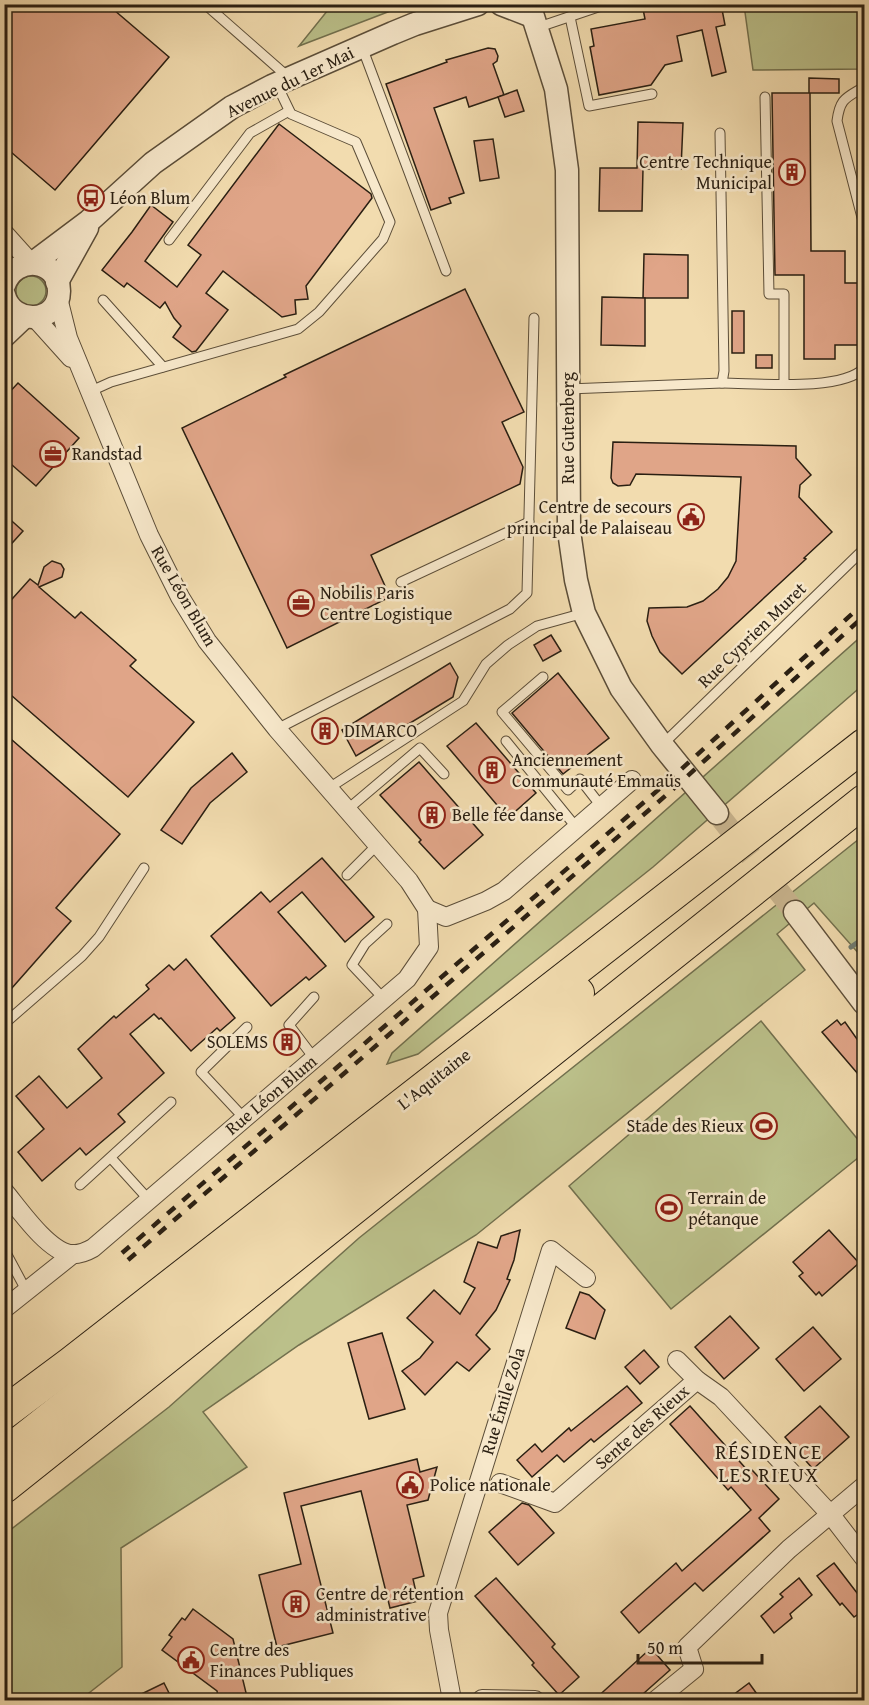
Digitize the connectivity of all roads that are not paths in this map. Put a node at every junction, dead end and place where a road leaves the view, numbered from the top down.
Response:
1 (205, 4) edge
2 (434, 4) edge
3 (478, 4) edge
4 (501, 4) edge
5 (607, 4) edge
6 (533, 16) edge
7 (570, 17) junction
8 (415, 24) junction
9 (362, 47) junction
10 (283, 82) junction
11 (864, 87) edge
12 (652, 94) dead end
13 (765, 97) dead end
14 (289, 111) junction
15 (720, 133) dead end
16 (89, 221) junction
17 (864, 225) edge
18 (4, 233) edge
19 (169, 240) dead end
20 (32, 263) junction
21 (446, 271) dead end
22 (5, 288) edge
23 (58, 290) junction
24 (103, 300) dead end
25 (30, 317) junction
26 (534, 318) dead end
27 (4, 336) edge
28 (81, 368) junction
29 (163, 368) junction
30 (864, 368) edge
31 (722, 383) junction
32 (784, 384) junction
33 (568, 389) junction
34 (91, 392) junction
35 (529, 522) junction
36 (864, 549) edge
37 (401, 582) dead end
38 (584, 613) junction
39 (543, 677) dead end
40 (277, 729) junction
41 (506, 741) dead end
42 (662, 745) junction
43 (864, 745) edge
44 (444, 774) dead end
45 (632, 780) dead end
46 (329, 788) junction
47 (864, 801) edge
48 (601, 806) junction
49 (348, 809) junction
50 (717, 813) tunnel mouth
51 (778, 813) junction
52 (576, 827) junction
53 (378, 844) junction
54 (144, 868) dead end
55 (346, 874) dead end
56 (427, 909) junction
57 (795, 912) tunnel mouth
58 (387, 924) dead end
59 (314, 997) dead end
60 (384, 999) junction
61 (864, 1003) edge
62 (4, 1024) edge
63 (247, 1027) dead end
64 (314, 1058) junction
65 (171, 1102) dead end
66 (244, 1118) junction
67 (111, 1158) junction
68 (80, 1185) dead end
69 (4, 1191) edge
70 (149, 1200) junction
71 (4, 1249) edge
72 (73, 1254) junction
73 (586, 1278) dead end
74 (27, 1292) junction
75 (4, 1309) edge
76 (677, 1360) dead end
77 (696, 1380) junction
78 (4, 1413) edge
79 (4, 1455) edge
80 (500, 1483) dead end
81 (864, 1486) edge
82 (4, 1487) edge
83 (831, 1515) junction
84 (864, 1558) edge
85 (482, 1699) edge
86 (452, 1701) edge
87 (535, 1701) edge
88 (656, 1701) edge

1 - 10 lane
2 - 8 street, Avenue du 1er Mai
3 - 8 street, Avenue du 1er Mai
4 - 6 street
5 - 7 lane
6 - 7 lane
6 - 33 street, Rue Gutenberg
7 - 12 lane
8 - 9 street, Avenue du 1er Mai
9 - 10 street, Avenue du 1er Mai
9 - 21 lane
10 - 14 lane
10 - 16 street, Avenue du 1er Mai
11 - 17 lane
13 - 32 lane
14 - 19 lane
14 - 29 lane
15 - 31 lane
16 - 20 street, Avenue du 1er Mai
16 - 23 street, Avenue du 1er Mai
18 - 20 street
20 - 22 street, Avenue du 1er Mai
20 - 23 street
22 - 25 street, Avenue du 1er Mai
23 - 25 street, Avenue du 1er Mai
23 - 28 street, Rue Léon Blum
24 - 29 lane
25 - 27 street, Avenue du 1er Mai
25 - 28 street
26 - 35 lane
28 - 34 street, Rue Léon Blum
29 - 34 lane
30 - 32 lane
31 - 32 lane
31 - 33 lane
33 - 38 street, Rue Gutenberg
34 - 40 street, Rue Léon Blum
35 - 37 lane
35 - 40 lane
36 - 42 lane, Rue Cyprien Muret
38 - 42 street, Rue Gutenberg
38 - 46 lane
39 - 48 lane
40 - 46 street, Rue Léon Blum
41 - 52 lane
42 - 50 street, Rue Gutenberg
43 - 51 highway, L'Aquitaine
44 - 49 lane
45 - 48 street
46 - 49 street, Rue Léon Blum
47 - 82 highway
48 - 52 street
49 - 53 street, Rue Léon Blum
51 - 78 highway, L'Aquitaine
51 - 79 highway
52 - 56 street
53 - 55 lane
53 - 56 street, Rue Léon Blum
54 - 62 lane
56 - 60 street, Rue Léon Blum
57 - 61 street
58 - 60 lane
59 - 64 lane
60 - 64 street, Rue Léon Blum
63 - 66 lane
64 - 66 street, Rue Léon Blum
65 - 67 lane
66 - 70 street, Rue Léon Blum
67 - 68 lane
67 - 70 lane
69 - 72 street
70 - 72 street, Rue Léon Blum
71 - 74 lane
72 - 74 street, Rue Léon Blum
73 - 86 street, Rue Émile Zola
74 - 75 street, Rue Léon Blum
76 - 77 street
77 - 80 street, Sente des Rieux
77 - 83 street, Sente des Rieux
81 - 83 street
83 - 84 street, Sente des Rieux
83 - 88 street
85 - 87 street

